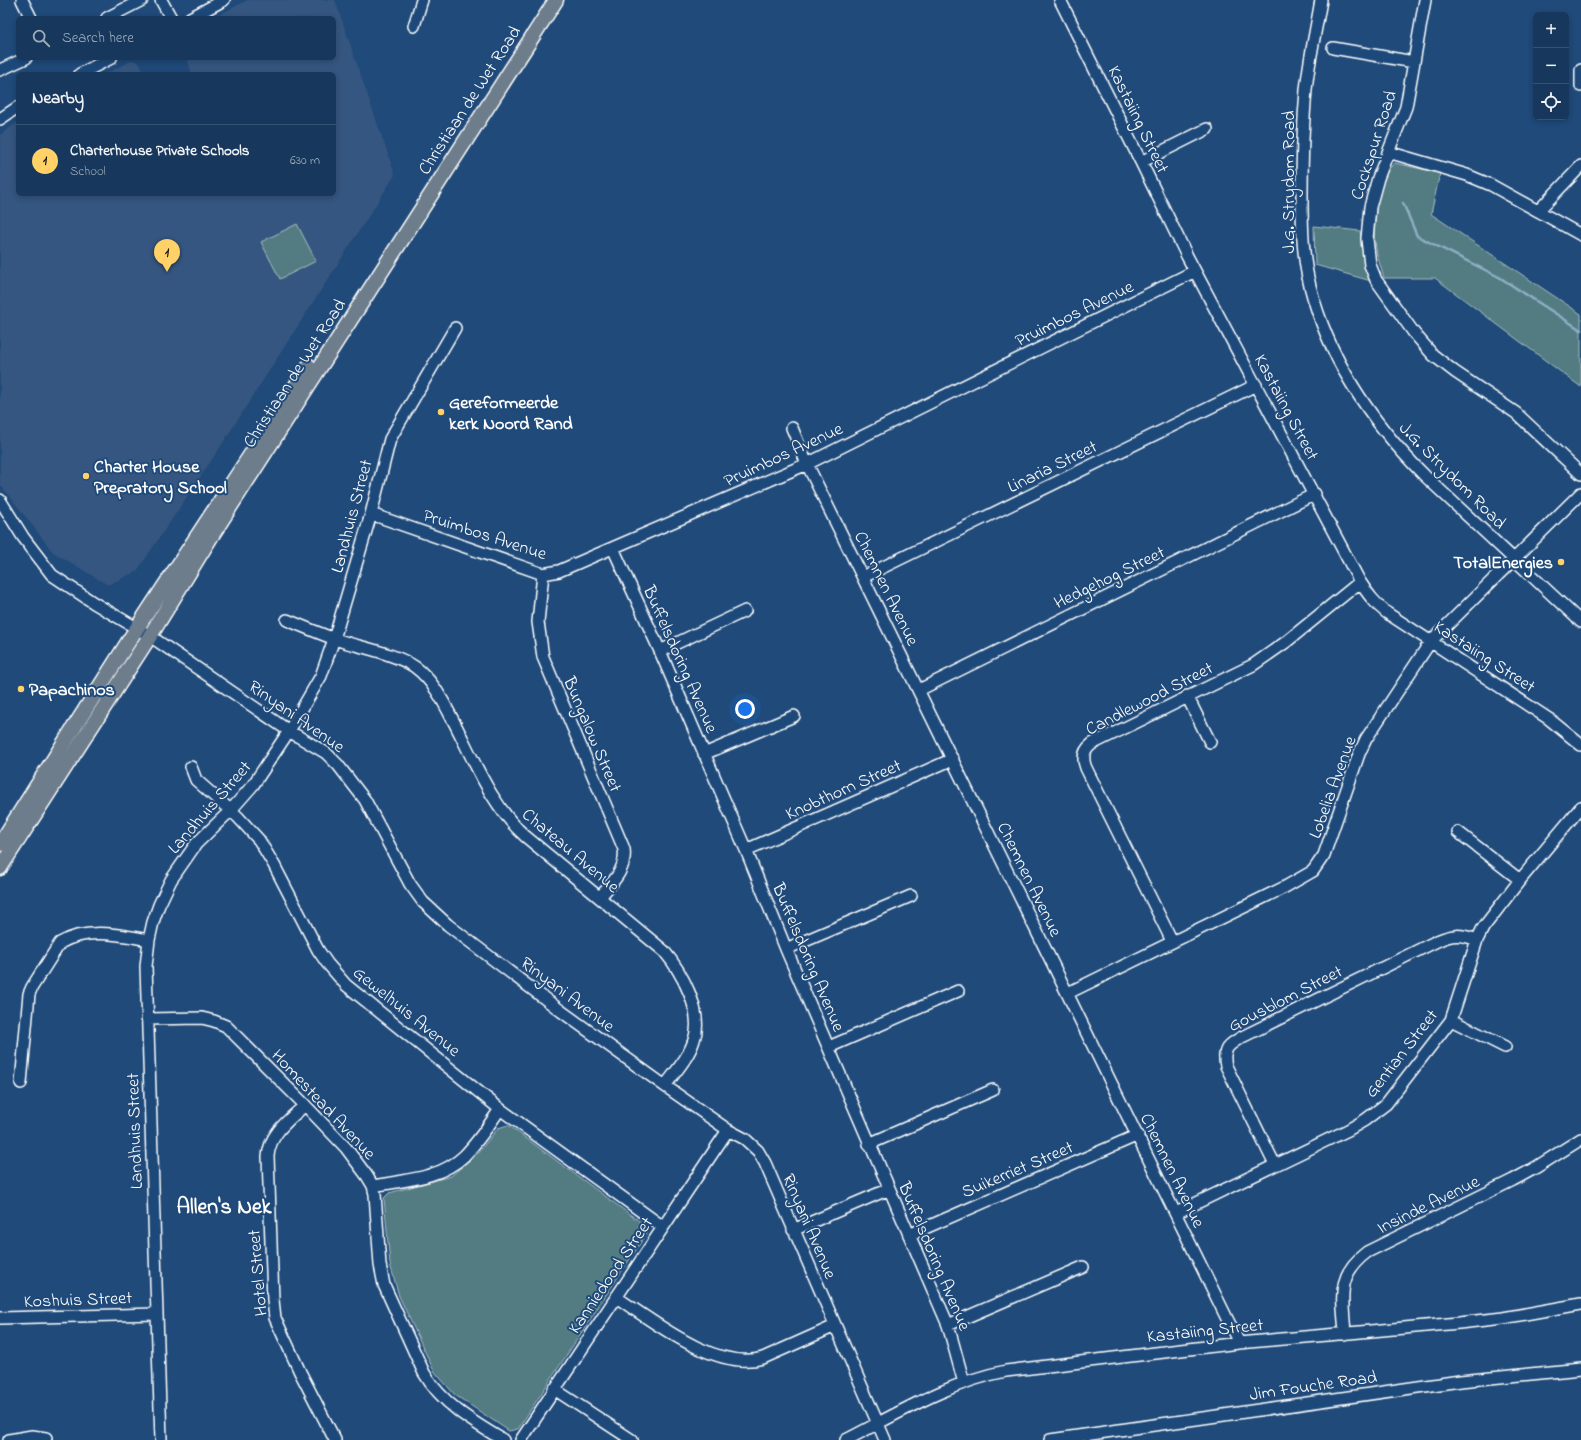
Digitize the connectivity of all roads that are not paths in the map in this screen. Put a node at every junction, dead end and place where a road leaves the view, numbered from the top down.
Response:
1 (22, 0) edge
2 (142, 0) edge
3 (224, 0) edge
4 (422, 0) edge
5 (545, 0) edge
6 (556, 0) edge
7 (1060, 0) edge
8 (1321, 0) edge
9 (1425, 0) edge
10 (30, 16) edge
11 (110, 16) edge
12 (194, 16) edge
13 (414, 26) dead end
14 (1333, 48) dead end
15 (22, 60) edge
16 (107, 60) edge
17 (1414, 62) junction
18 (0, 70) edge
19 (1581, 70) edge
20 (84, 72) edge
21 (1581, 86) edge
22 (16, 108) edge
23 (1, 116) edge
24 (1207, 129) dead end
25 (1388, 152) junction
26 (1141, 162) junction
27 (1581, 166) edge
28 (1538, 211) junction
29 (1581, 235) edge
30 (1196, 271) junction
31 (455, 328) dead end
32 (1256, 385) junction
33 (792, 428) dead end
34 (807, 464) junction
35 (1581, 474) edge
36 (1315, 494) junction
37 (1581, 494) edge
38 (0, 500) edge
39 (371, 514) junction
40 (613, 548) junction
41 (1514, 559) junction
42 (543, 574) junction
43 (863, 577) junction
44 (1360, 582) junction
45 (745, 611) dead end
46 (286, 620) dead end
47 (1581, 622) edge
48 (137, 628) junction
49 (150, 636) junction
50 (334, 639) junction
51 (1431, 641) junction
52 (660, 651) junction
53 (919, 690) junction
54 (1187, 696) junction
55 (794, 716) dead end
56 (290, 730) junction
57 (1210, 742) dead end
58 (1581, 745) edge
59 (704, 754) junction
60 (953, 759) junction
61 (191, 767) dead end
62 (1581, 807) edge
63 (230, 810) junction
64 (1458, 832) dead end
65 (0, 844) edge
66 (746, 850) junction
67 (0, 868) edge
68 (1520, 880) junction
69 (911, 896) dead end
70 (600, 897) junction
71 (149, 940) junction
72 (1477, 940) junction
73 (1172, 941) junction
74 (786, 949) junction
75 (958, 992) dead end
76 (1068, 993) junction
77 (147, 1019) junction
78 (1451, 1020) junction
79 (829, 1047) junction
80 (1505, 1047) dead end
81 (21, 1083) dead end
82 (665, 1086) junction
83 (993, 1090) dead end
84 (305, 1104) junction
85 (500, 1109) junction
86 (728, 1130) junction
87 (1138, 1135) junction
88 (1581, 1139) edge
89 (870, 1144) junction
90 (1275, 1165) junction
91 (373, 1186) junction
92 (889, 1189) junction
93 (1176, 1213) junction
94 (663, 1227) junction
95 (793, 1230) junction
96 (909, 1235) junction
97 (1083, 1267) dead end
98 (616, 1297) junction
99 (1581, 1304) edge
100 (156, 1314) junction
101 (0, 1318) edge
102 (948, 1325) junction
103 (835, 1326) junction
104 (1346, 1334) junction
105 (1239, 1343) junction
106 (1581, 1369) edge
107 (964, 1383) junction
108 (554, 1389) junction
109 (878, 1424) junction
110 (46, 1438) dead end
111 (9, 1440) edge
112 (161, 1440) edge
113 (335, 1440) edge
114 (503, 1440) edge
115 (521, 1440) edge
116 (632, 1440) edge
117 (846, 1440) edge
118 (885, 1440) edge
119 (1050, 1440) edge

1 - 10 street
2 - 11 street
3 - 12 street
4 - 13 street
5 - 48 main road, Christiaan de Wet Road
6 - 49 main road, Christiaan de Wet Road
7 - 26 street, Kastaiing Street
8 - 41 street, J.G. Strydom Road
9 - 17 street, Cockspur Road
14 - 17 street
15 - 18 street
16 - 20 street
17 - 25 street, Cockspur Road
19 - 21 street
22 - 23 street
24 - 26 street
25 - 28 street
25 - 35 street, Cockspur Road
26 - 30 street, Kastaiing Street
27 - 28 street
28 - 29 street
30 - 32 street, Kastaiing Street
30 - 34 street, Pruimbos Avenue
31 - 39 street, Landhuis Street
32 - 36 street, Kastaiing Street
32 - 43 street, Linaria Street
33 - 34 street, Chemnen Avenue
34 - 40 street, Pruimbos Avenue
34 - 43 street, Chemnen Avenue
36 - 44 street, Kastaiing Street
36 - 53 street, Hedgehog Street
37 - 41 street, Lobelia Avenue
38 - 48 street, Rinyani Avenue
39 - 42 street, Pruimbos Avenue
39 - 50 street, Landhuis Street
40 - 42 street, Pruimbos Avenue
40 - 52 street, Buffelsdoring Avenue
41 - 47 street, J.G. Strydom Road
41 - 51 street, Lobelia Avenue
42 - 70 street, Bungalow Street
43 - 53 street, Chemnen Avenue
44 - 51 street, Kastaiing Street
44 - 54 street, Candlewood Street
45 - 52 street
46 - 50 street, Chateau Avenue
48 - 49 street, Rinyani Avenue
48 - 65 main road, Christiaan de Wet Road
49 - 56 street, Rinyani Avenue
49 - 67 main road, Christiaan de Wet Road
50 - 56 street, Landhuis Street
50 - 70 street, Chateau Avenue
51 - 58 street, Kastaiing Street
51 - 73 street, Lobelia Avenue
52 - 59 street, Buffelsdoring Avenue
53 - 60 street, Chemnen Avenue
54 - 57 street
54 - 73 street, Candlewood Street
55 - 59 street
56 - 63 street, Landhuis Street
56 - 82 street, Rinyani Avenue
59 - 66 street, Buffelsdoring Avenue
60 - 66 street, Knobthorn Street
60 - 76 street, Chemnen Avenue
61 - 63 street, Gewelhuis Avenue
62 - 68 street, Gentian Street
63 - 71 street, Landhuis Street
63 - 85 street, Gewelhuis Avenue
64 - 68 street
66 - 74 street, Buffelsdoring Avenue
68 - 72 street, Gentian Street
69 - 74 street
70 - 82 street, Chateau Avenue
71 - 77 street, Landhuis Street
71 - 81 street
72 - 78 street, Gentian Street
72 - 90 street, Gousblom Street
73 - 76 street, Lobelia Avenue
74 - 79 street, Buffelsdoring Avenue
75 - 79 street
76 - 87 street, Chemnen Avenue
77 - 84 street, Homestead Avenue
77 - 100 street, Landhuis Street
78 - 80 street
78 - 90 street, Gentian Street
79 - 89 street, Buffelsdoring Avenue
82 - 86 street, Rinyani Avenue
83 - 89 street
84 - 91 street, Homestead Avenue
84 - 113 street, Hotel Street
85 - 91 street
85 - 94 street, Gewelhuis Avenue
86 - 94 street, Kanniedood Street
86 - 95 street, Rinyani Avenue
87 - 93 street, Chemnen Avenue
87 - 96 street, Suikerriet Street
88 - 104 street, Insinde Avenue
89 - 92 street, Buffelsdoring Avenue
90 - 93 street, Gentian Street
91 - 114 street, Homestead Avenue
92 - 95 street
92 - 96 street, Buffelsdoring Avenue
93 - 105 street, Chemnen Avenue
94 - 98 street, Kanniedood Street
95 - 103 street, Rinyani Avenue
96 - 102 street, Buffelsdoring Avenue
97 - 102 street
98 - 103 street
98 - 108 street, Kanniedood Street
99 - 104 street, Kastaiing Street
100 - 101 street, Koshuis Street
100 - 112 street, Landhuis Street
102 - 107 street, Buffelsdoring Avenue
103 - 109 street, Rinyani Avenue
104 - 105 street, Kastaiing Street
105 - 107 street, Kastaiing Street
106 - 119 street, Jim Fouche Road
107 - 109 street, Kastaiing Street
108 - 115 street, Kanniedood Street
108 - 116 street
109 - 117 street, Kastaiing Street
109 - 118 street, Rinyani Avenue
110 - 111 street

